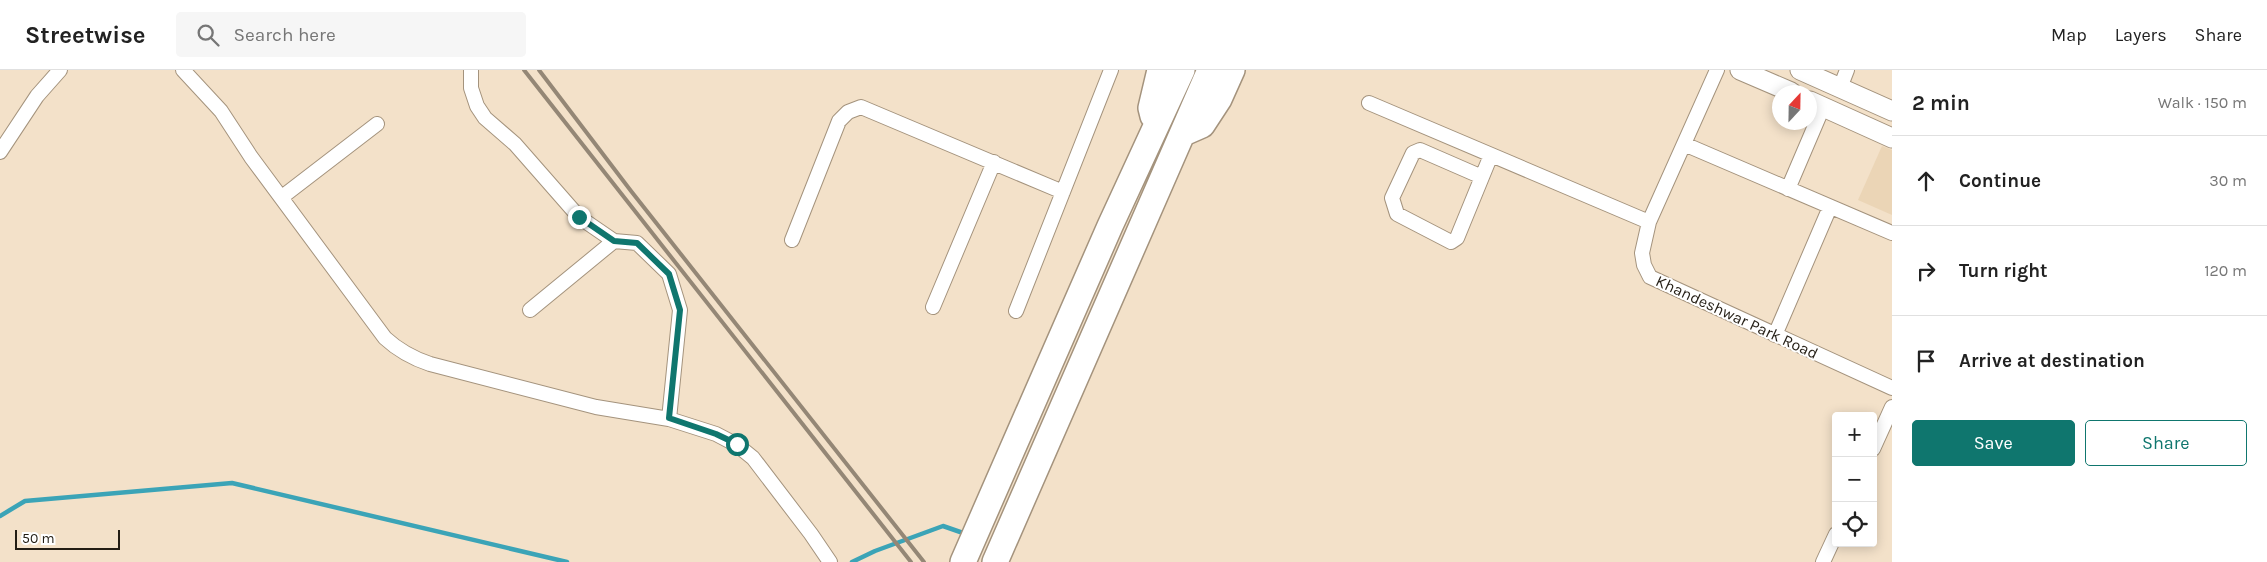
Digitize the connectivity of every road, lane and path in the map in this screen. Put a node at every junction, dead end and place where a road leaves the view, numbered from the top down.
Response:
1 (60, 70) edge
2 (183, 70) edge
3 (471, 70) edge
4 (1111, 70) edge
5 (1232, 70) edge
6 (1717, 70) edge
7 (1740, 70) edge
8 (1800, 70) edge
9 (1847, 70) edge
10 (1173, 73) edge
11 (1205, 80) edge
12 (1775, 85) edge
13 (1840, 88) junction
14 (1369, 102) dead end
15 (1817, 104) edge
16 (1892, 111) edge
17 (377, 124) dead end
18 (1807, 130) edge
19 (1181, 134) junction
20 (1892, 138) edge
21 (1684, 144) junction
22 (0, 152) edge
23 (1491, 155) junction
24 (994, 162) junction
25 (1482, 177) junction
26 (1788, 189) junction
27 (1064, 192) junction
28 (282, 197) junction
29 (1830, 206) junction
30 (1649, 222) junction
31 (1892, 233) edge
32 (792, 240) dead end
33 (614, 241) junction
34 (934, 307) dead end
35 (530, 310) dead end
36 (1016, 311) dead end
37 (1775, 335) junction
38 (1892, 388) edge
39 (1892, 407) edge
40 (669, 418) junction
41 (1877, 440) edge
42 (1832, 543) edge
43 (830, 562) edge
44 (963, 562) edge
45 (995, 562) edge
46 (1823, 562) edge

1 - 22 street
2 - 28 street
3 - 33 street
4 - 27 street
5 - 19 highway
6 - 21 street, Khandeshwar Park Road
7 - 12 main road
8 - 13 main road
9 - 13 street
10 - 44 highway
11 - 19 highway
13 - 16 main road
14 - 23 street
15 - 20 main road
17 - 28 street
18 - 26 street
19 - 45 highway
21 - 26 street
21 - 30 street, Khandeshwar Park Road
23 - 25 street
23 - 30 street
24 - 27 street
24 - 32 street
24 - 34 street
25 - 25 street
26 - 29 street
27 - 36 street
28 - 40 street
29 - 31 street
29 - 37 street
30 - 37 street, Khandeshwar Park Road
33 - 35 street
33 - 40 street
37 - 38 street, Khandeshwar Park Road
39 - 41 street
40 - 43 street
42 - 46 street

